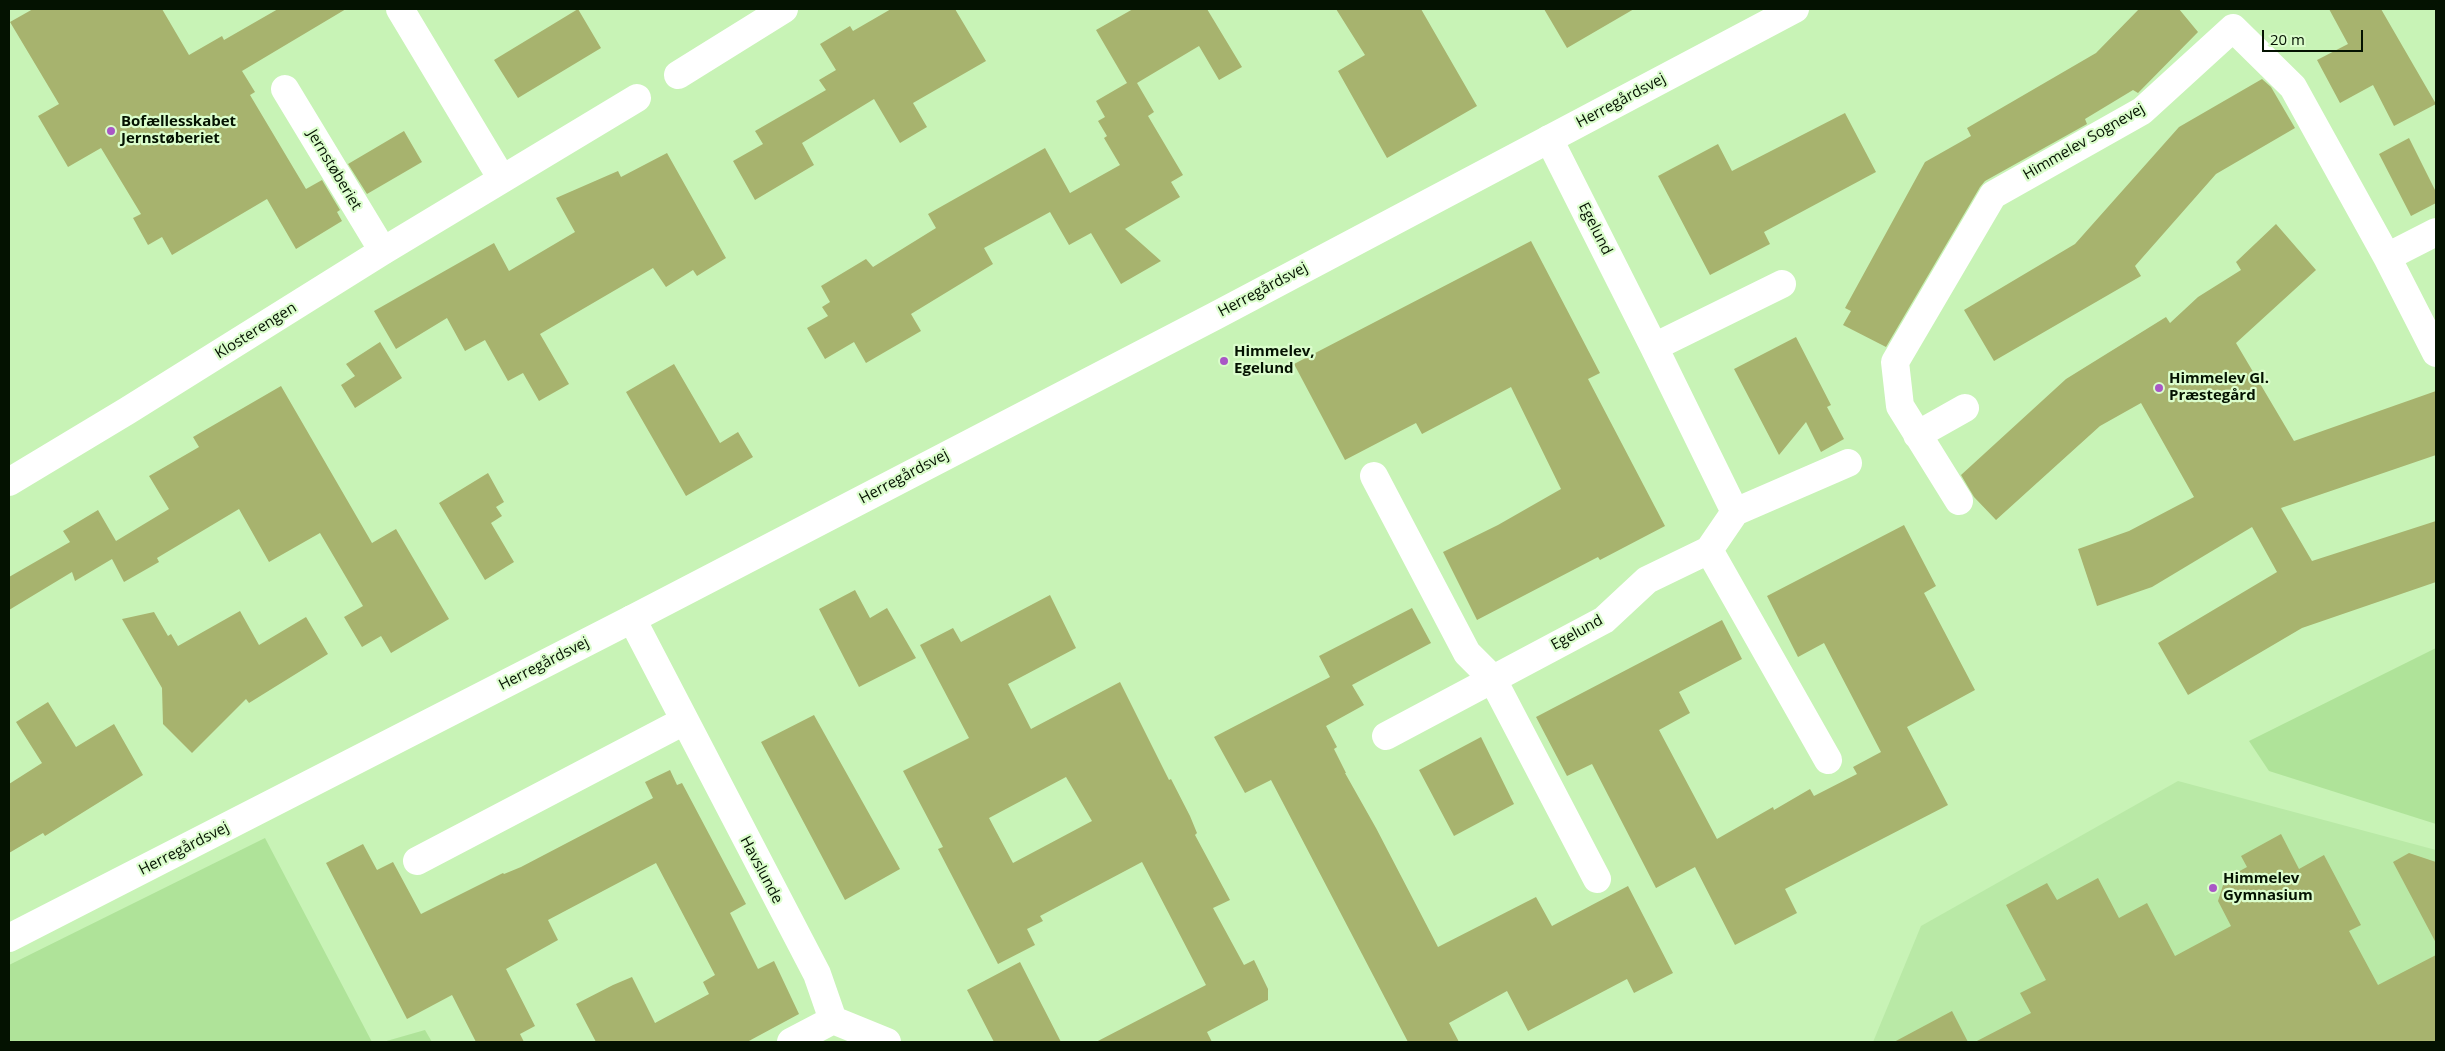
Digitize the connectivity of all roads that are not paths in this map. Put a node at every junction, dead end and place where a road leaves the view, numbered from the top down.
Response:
1 (400, 9) edge
2 (784, 9) edge
3 (1795, 9) edge
4 (678, 75) dead end
5 (285, 89) dead end
6 (638, 98) dead end
7 (1549, 139) junction
8 (502, 179) junction
9 (2436, 232) edge
10 (382, 251) junction
11 (2387, 257) junction
12 (1782, 284) dead end
13 (1654, 347) junction
14 (2436, 353) edge
15 (1965, 408) dead end
16 (1918, 435) junction
17 (1848, 463) dead end
18 (1374, 476) dead end
19 (9, 482) edge
20 (1959, 501) dead end
21 (1735, 512) junction
22 (1709, 550) junction
23 (632, 619) junction
24 (1492, 678) junction
25 (684, 721) junction
26 (1386, 736) dead end
27 (1828, 760) dead end
28 (417, 861) dead end
29 (1597, 879) dead end
30 (9, 938) edge
31 (833, 1020) junction
32 (791, 1042) edge
33 (886, 1042) edge

1 - 8 street
2 - 4 street
3 - 7 street, Herregårdsvej
5 - 10 street, Jernstøberiet
6 - 8 street, Klosterengen
7 - 13 street, Egelund
7 - 23 street, Herregårdsvej
8 - 10 street, Klosterengen
9 - 11 street
10 - 19 street, Klosterengen
11 - 14 street, Himmelev Sognevej
11 - 16 street, Himmelev Sognevej
12 - 13 street
13 - 21 street, Egelund
15 - 16 street
16 - 20 street, Himmelev Sognevej
17 - 21 street
18 - 24 street
21 - 22 street, Egelund
22 - 24 street, Egelund
22 - 27 street
23 - 25 street, Havslunde
23 - 30 street, Herregårdsvej
24 - 26 street, Egelund
24 - 29 street
25 - 28 street
25 - 31 street, Havslunde
31 - 32 street
31 - 33 street

